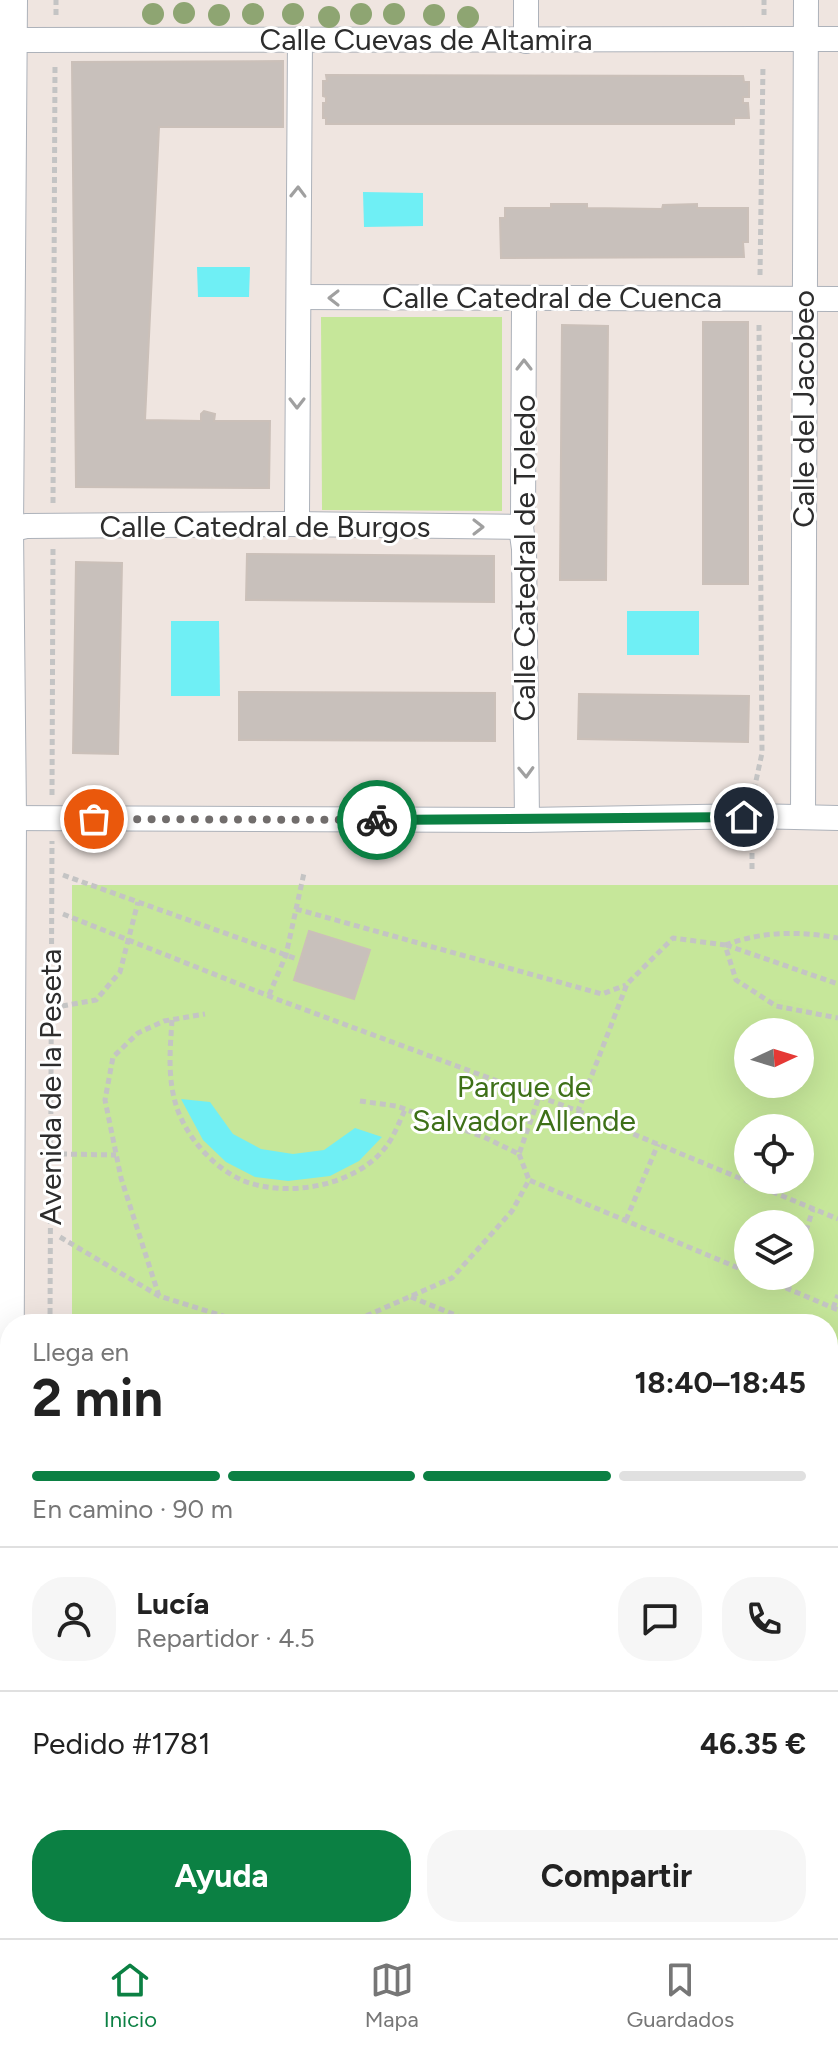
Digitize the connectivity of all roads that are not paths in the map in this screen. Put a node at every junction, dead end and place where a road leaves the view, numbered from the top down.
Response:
1 (13, 0) edge
2 (526, 0) edge
3 (806, 0) edge
4 (300, 39) junction
5 (805, 39) junction
6 (838, 39) edge
7 (13, 40) junction
8 (526, 41) junction
9 (299, 297) junction
10 (519, 298) junction
11 (804, 299) junction
12 (838, 299) edge
13 (301, 524) junction
14 (521, 527) junction
15 (9, 530) junction
16 (5, 757) edge
17 (803, 817) junction
18 (6, 818) edge
19 (838, 818) edge
20 (527, 820) junction
21 (5, 892) edge
22 (9, 1314) edge

1 - 7 street, Avenida de la Peseta
2 - 8 street
3 - 5 street, Calle del Jacobeo
4 - 7 street, Calle Cuevas de Altamira
4 - 8 street, Calle Cuevas de Altamira
9 -> 4 street
5 - 6 street, Calle Cuevas de Altamira
5 - 8 street, Calle Cuevas de Altamira
5 - 11 street, Calle del Jacobeo
7 - 15 street, Avenida de la Peseta
10 -> 9 street, Calle Catedral de Cuenca
9 -> 13 street
10 - 11 street, Calle Catedral de Cuenca
14 -> 10 street, Calle Catedral de Toledo
11 - 12 street, Calle Catedral de Cuenca
11 - 17 street, Calle del Jacobeo
13 -> 14 street, Calle Catedral de Burgos
13 - 15 street, Calle Catedral de Burgos
14 -> 20 street, Calle Catedral de Toledo
15 - 16 street, Avenida de la Peseta
16 - 18 street, Avenida de la Peseta
17 - 19 street
17 - 20 street
18 - 20 street
18 - 21 street, Avenida de la Peseta
21 - 22 street, Avenida de la Peseta

